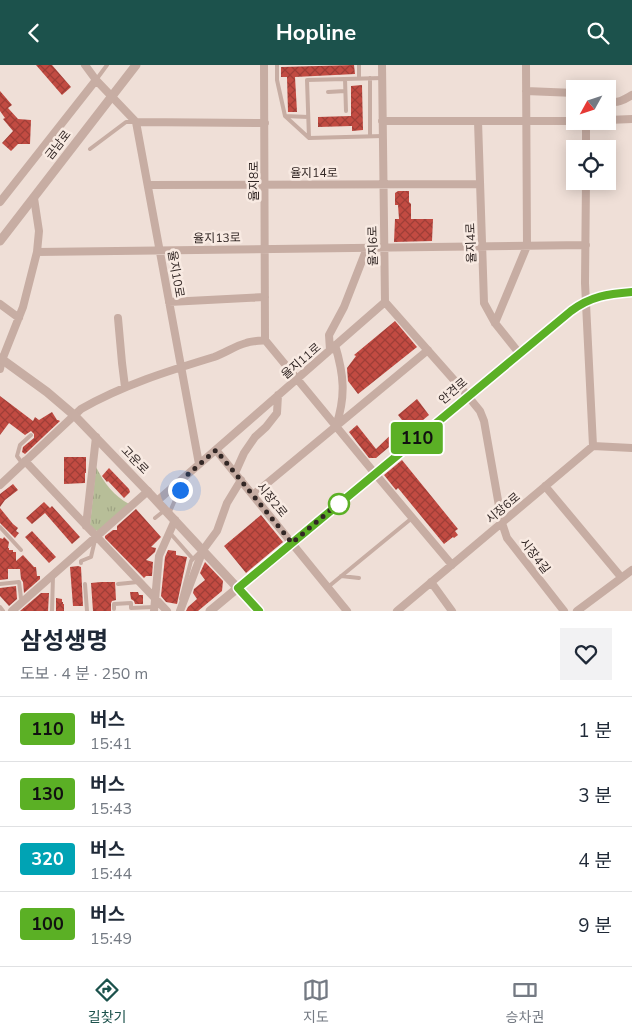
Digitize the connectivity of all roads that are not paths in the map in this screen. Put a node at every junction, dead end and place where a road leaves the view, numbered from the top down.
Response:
1 (85, 65) edge
2 (107, 65) edge
3 (136, 65) edge
4 (264, 65) edge
5 (277, 65) edge
6 (359, 65) edge
7 (382, 65) edge
8 (526, 65) edge
9 (359, 78) junction
10 (370, 78) junction
11 (382, 78) junction
12 (344, 79) junction
13 (96, 80) junction
14 (345, 91) junction
15 (526, 91) junction
16 (328, 92) dead end
17 (566, 93) edge
18 (632, 95) edge
19 (112, 96) junction
20 (616, 102) edge
21 (346, 111) dead end
22 (285, 116) junction
23 (308, 117) junction
24 (632, 119) edge
25 (616, 120) edge
26 (136, 121) junction
27 (382, 121) junction
28 (478, 121) junction
29 (526, 121) junction
30 (566, 121) edge
31 (265, 123) junction
32 (370, 136) junction
33 (383, 136) junction
34 (309, 137) junction
35 (90, 149) dead end
36 (383, 184) junction
37 (480, 184) junction
38 (148, 185) junction
39 (265, 185) junction
40 (586, 190) edge
41 (34, 198) junction
42 (0, 202) edge
43 (0, 241) edge
44 (586, 245) junction
45 (527, 246) junction
46 (482, 247) junction
47 (366, 248) junction
48 (384, 248) junction
49 (265, 249) junction
50 (160, 250) junction
51 (37, 252) junction
52 (632, 292) edge
53 (265, 297) junction
54 (586, 301) junction
55 (169, 302) junction
56 (384, 302) junction
57 (0, 304) edge
58 (19, 318) junction
59 (118, 318) dead end
60 (495, 323) junction
61 (266, 339) junction
62 (332, 348) junction
63 (428, 350) junction
64 (519, 353) junction
65 (1, 362) edge
66 (181, 367) junction
67 (297, 379) junction
68 (125, 387) junction
69 (278, 395) junction
70 (468, 395) junction
71 (74, 415) junction
72 (336, 427) junction
73 (30, 435) dead end
74 (96, 437) junction
75 (593, 447) junction
76 (632, 448) edge
77 (216, 450) junction
78 (24, 462) junction
79 (199, 464) junction
80 (236, 473) junction
81 (375, 473) junction
82 (185, 477) junction
83 (241, 480) junction
84 (0, 485) edge
85 (545, 486) junction
86 (148, 491) junction
87 (253, 495) junction
88 (157, 501) junction
89 (170, 514) junction
90 (412, 517) junction
91 (155, 518) dead end
92 (502, 523) junction
93 (86, 526) junction
94 (0, 527) edge
95 (170, 533) junction
96 (96, 537) junction
97 (292, 543) junction
98 (21, 550) dead end
99 (203, 550) junction
100 (193, 559) junction
101 (81, 563) dead end
102 (452, 565) junction
103 (632, 569) edge
104 (53, 575) junction
105 (341, 576) junction
106 (621, 577) junction
107 (359, 578) dead end
108 (139, 582) junction
109 (431, 582) junction
110 (0, 584) edge
111 (85, 584) dead end
112 (118, 584) dead end
113 (328, 587) junction
114 (238, 588) junction
115 (21, 598) dead end
116 (154, 598) junction
117 (0, 607) edge
118 (114, 609) dead end
119 (154, 609) edge
120 (3, 611) edge
121 (12, 611) edge
122 (52, 611) edge
123 (87, 611) edge
124 (167, 611) edge
125 (178, 611) edge
126 (210, 611) edge
127 (259, 611) edge
128 (347, 611) edge
129 (397, 611) edge
130 (452, 611) edge
131 (564, 611) edge
132 (577, 611) edge

1 - 13 street
2 - 13 lane
3 - 19 street, 금남로
4 - 31 street, 율지8로
5 - 22 lane
6 - 9 lane
7 - 11 street, 율지6로
8 - 15 street
9 - 10 lane
9 - 12 lane
10 - 11 lane
10 - 32 lane
11 - 27 street, 율지6로
12 - 14 lane
12 - 23 lane
13 - 19 street
13 - 42 street
14 - 16 lane
14 - 21 lane
15 - 17 street
15 - 29 street
18 - 20 street
19 - 26 street
19 - 41 street, 금남로
22 - 23 lane
22 - 34 lane
23 - 34 lane
24 - 25 street
26 - 31 street
26 - 35 lane
26 - 38 street, 율지10로
27 - 28 street
27 - 33 street, 율지6로
28 - 29 street
28 - 37 street, 율지4로
29 - 30 street
29 - 45 street
31 - 39 street, 율지8로
32 - 33 lane
32 - 34 lane
33 - 36 street, 율지6로
36 - 37 street, 율지14로
36 - 39 street, 율지14로
36 - 48 street, 율지6로
37 - 46 street, 율지4로
38 - 39 street, 율지14로
38 - 50 street, 율지10로
39 - 49 street, 율지8로
40 - 44 street
41 - 43 street, 금남로
41 - 51 street
44 - 45 street, 율지13로
44 - 54 street
45 - 46 street, 율지13로
45 - 60 street
46 - 48 street, 율지13로
46 - 60 street, 율지4로
47 - 48 street, 율지13로
47 - 49 street, 율지13로
47 - 62 street
48 - 56 street, 율지6로
49 - 50 street, 율지13로
49 - 53 street, 율지8로
50 - 51 street, 율지13로
50 - 55 street, 율지10로
51 - 58 street, 고운로
52 - 54 street, 안견로
53 - 55 street
53 - 61 street, 율지8로
54 - 64 street, 안견로
54 - 75 street
55 - 66 street, 율지10로
56 - 62 street, 율지11로
56 - 63 street
57 - 58 street
58 - 65 street, 고운로
59 - 68 street
60 - 64 street, 율지4로
61 - 66 street
61 - 67 street
62 - 67 street, 율지11로
62 - 72 street
63 - 70 street
63 - 72 street
64 - 70 street, 안견로
65 - 71 street, 고운로
66 - 68 street
66 - 79 street, 율지10로
67 - 69 street, 율지11로
67 - 72 street
68 - 71 street
69 - 77 street
69 - 80 street, 율지11로
70 - 81 street, 안견로
70 - 92 street, 시장4길
71 - 74 street, 고운로
71 - 78 street
72 - 81 street
72 - 87 street
73 - 78 lane
74 - 86 street, 고운로
74 - 93 street
75 - 76 street
75 - 85 street, 시장6로
77 - 79 street
77 - 80 street, 시장2로
78 - 84 street
78 - 93 street
79 - 82 street
80 - 83 street, 시장2로
81 - 90 street
81 - 97 street, 안견로
82 - 88 street
82 - 89 lane
83 - 87 street, 시장2로
83 - 99 street
85 - 92 street, 시장6로
85 - 106 street
86 - 88 street, 고운로
86 - 96 street
87 - 97 street, 시장2로
88 - 89 street, 고운로
89 - 91 lane
89 - 95 street
89 - 99 street, 고운로
90 - 102 street
90 - 105 lane
92 - 102 street, 시장6로
92 - 131 street, 시장4길
93 - 96 street
94 - 98 lane
95 - 100 lane
95 - 116 street
96 - 101 lane
96 - 104 street
96 - 108 street
97 - 113 street, 시장2로
97 - 114 street, 안견로
99 - 100 lane
99 - 114 street, 고운로
99 - 125 street
100 - 125 lane
102 - 109 street, 시장6로
103 - 106 street
104 - 121 street
104 - 122 lane
105 - 107 lane
105 - 113 lane
106 - 132 street
108 - 112 lane
108 - 116 street
109 - 129 street, 시장6로
109 - 130 street
110 - 115 lane
111 - 123 lane
113 - 128 street, 시장2로
114 - 126 street, 안견로
114 - 127 street, 고운로
116 - 119 street
116 - 124 street
117 - 120 lane
118 - 119 lane

